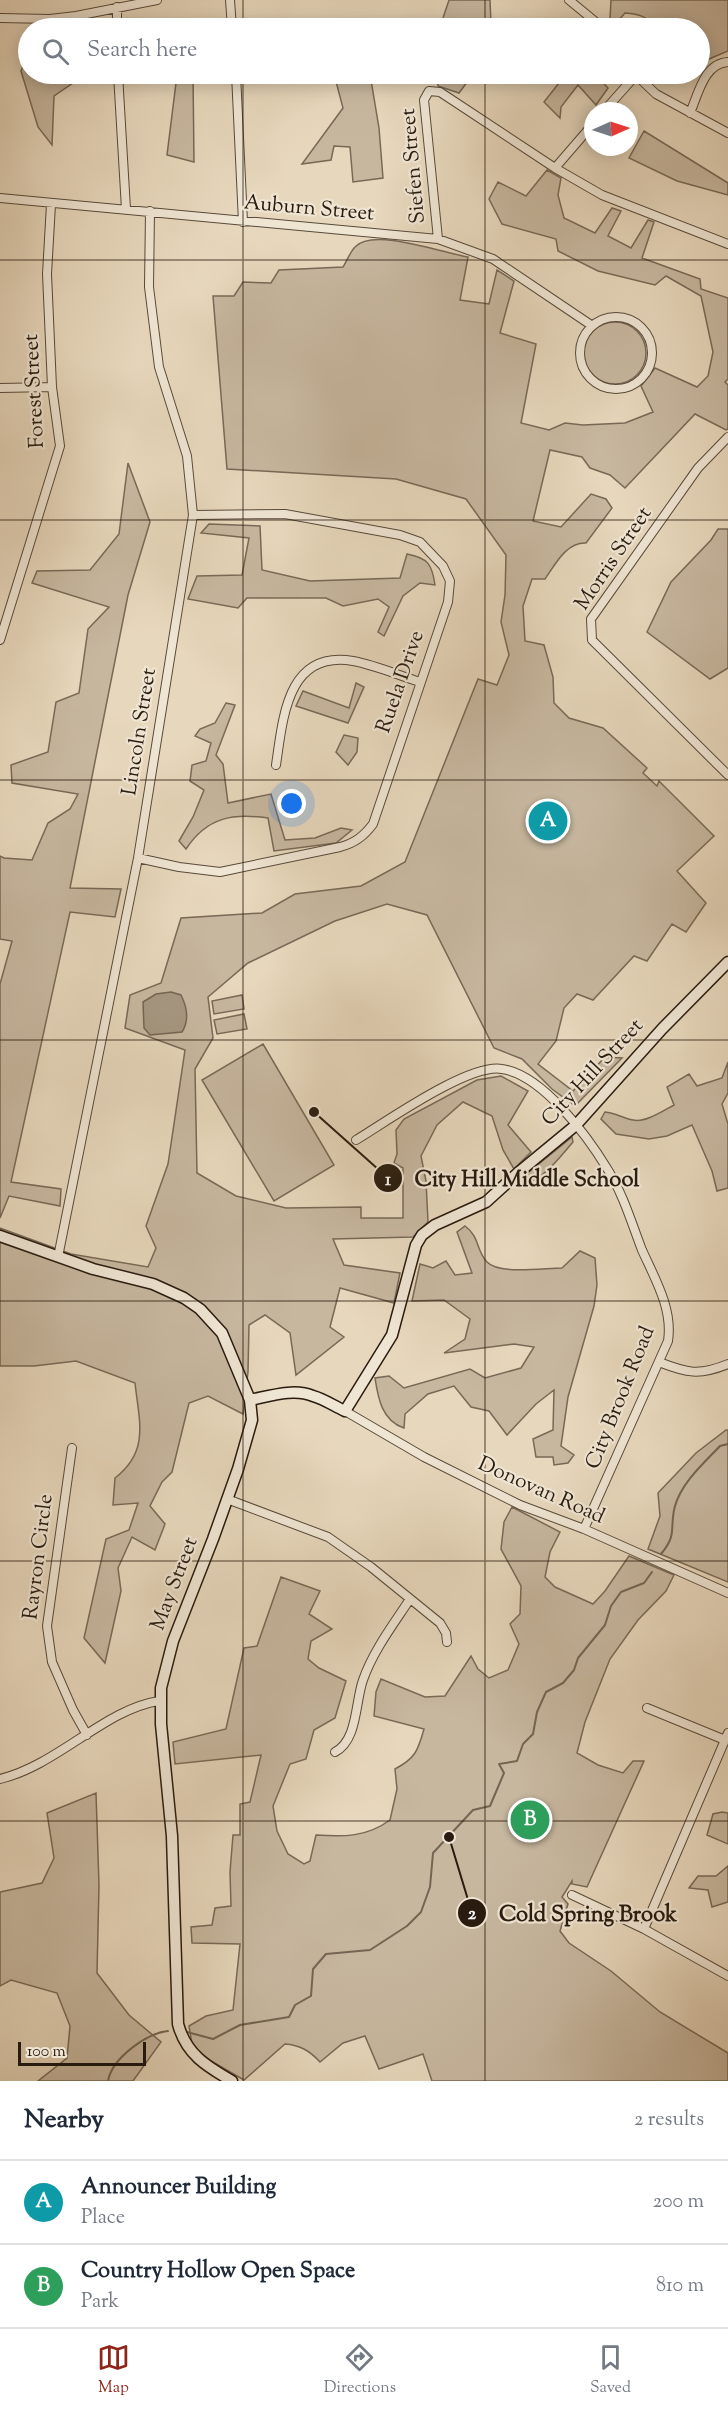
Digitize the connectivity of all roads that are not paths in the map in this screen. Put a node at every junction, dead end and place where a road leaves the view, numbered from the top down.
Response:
1 (157, 0) edge
2 (230, 0) edge
3 (569, 0) edge
4 (117, 7) junction
5 (0, 18) edge
6 (18, 18) edge
7 (59, 18) edge
8 (117, 18) edge
9 (231, 18) edge
10 (591, 18) edge
11 (728, 62) edge
12 (710, 70) edge
13 (119, 84) edge
14 (236, 84) edge
15 (627, 84) edge
16 (646, 84) edge
17 (702, 84) edge
18 (612, 102) edge
19 (690, 113) junction
20 (728, 133) edge
21 (584, 134) edge
22 (555, 168) junction
23 (0, 198) edge
24 (51, 204) junction
25 (126, 209) junction
26 (150, 211) junction
27 (243, 222) junction
28 (438, 239) junction
29 (728, 244) edge
30 (591, 325) junction
31 (52, 387) junction
32 (0, 388) edge
33 (728, 436) edge
34 (193, 516) junction
35 (0, 640) edge
36 (420, 682) junction
37 (276, 765) dead end
38 (728, 775) edge
39 (138, 858) junction
40 (728, 962) edge
41 (576, 1125) junction
42 (356, 1140) dead end
43 (0, 1236) edge
44 (58, 1257) junction
45 (659, 1362) junction
46 (728, 1364) edge
47 (250, 1400) junction
48 (345, 1411) junction
49 (72, 1448) dead end
50 (227, 1499) junction
51 (584, 1529) junction
52 (728, 1593) edge
53 (410, 1599) junction
54 (447, 1642) dead end
55 (159, 1701) junction
56 (647, 1708) dead end
57 (87, 1735) junction
58 (726, 1737) edge
59 (335, 1752) dead end
60 (0, 1779) edge
61 (572, 1895) dead end
62 (644, 1929) junction
63 (728, 1976) edge
64 (232, 2081) edge

1 - 4 street
2 - 9 street
3 - 10 street
4 - 7 street
4 - 8 street
5 - 6 street
11 - 12 street
13 - 25 street
14 - 27 street
15 - 18 street
16 - 19 street
17 - 19 street
19 - 20 street
21 - 22 street
22 - 28 street, Siefen Street
22 - 29 street
23 - 24 street, Auburn Street
24 - 25 street, Auburn Street
24 - 31 street, Forest Street
25 - 26 street, Auburn Street
26 - 27 street, Auburn Street
26 - 34 street, Lincoln Street
27 - 28 street, Auburn Street
28 - 30 street, Auburn Street
30 - 30 street
31 - 32 street
31 - 35 street, Forest Street
33 - 38 street, Morris Street
34 - 36 street, Ruela Drive
34 - 39 street, Lincoln Street
36 - 37 street
36 - 39 street, Ruela Drive
39 - 44 street, Lincoln Street
40 - 41 street, City Hill Street
41 - 42 street, City Brook Road
41 - 45 street, City Brook Road
41 - 48 street, City Hill Street
43 - 44 street, May Street
44 - 47 street, May Street
45 - 46 street
45 - 51 street, City Brook Road
47 - 48 street
47 - 50 street, May Street
48 - 51 street, Donovan Road
49 - 57 street, Rayron Circle
50 - 53 street
50 - 55 street, May Street
51 - 52 street, Donovan Road
53 - 54 street
53 - 59 street
55 - 57 street
55 - 64 street, May Street
56 - 58 street
57 - 60 street
58 - 62 street
61 - 62 street
62 - 63 street

